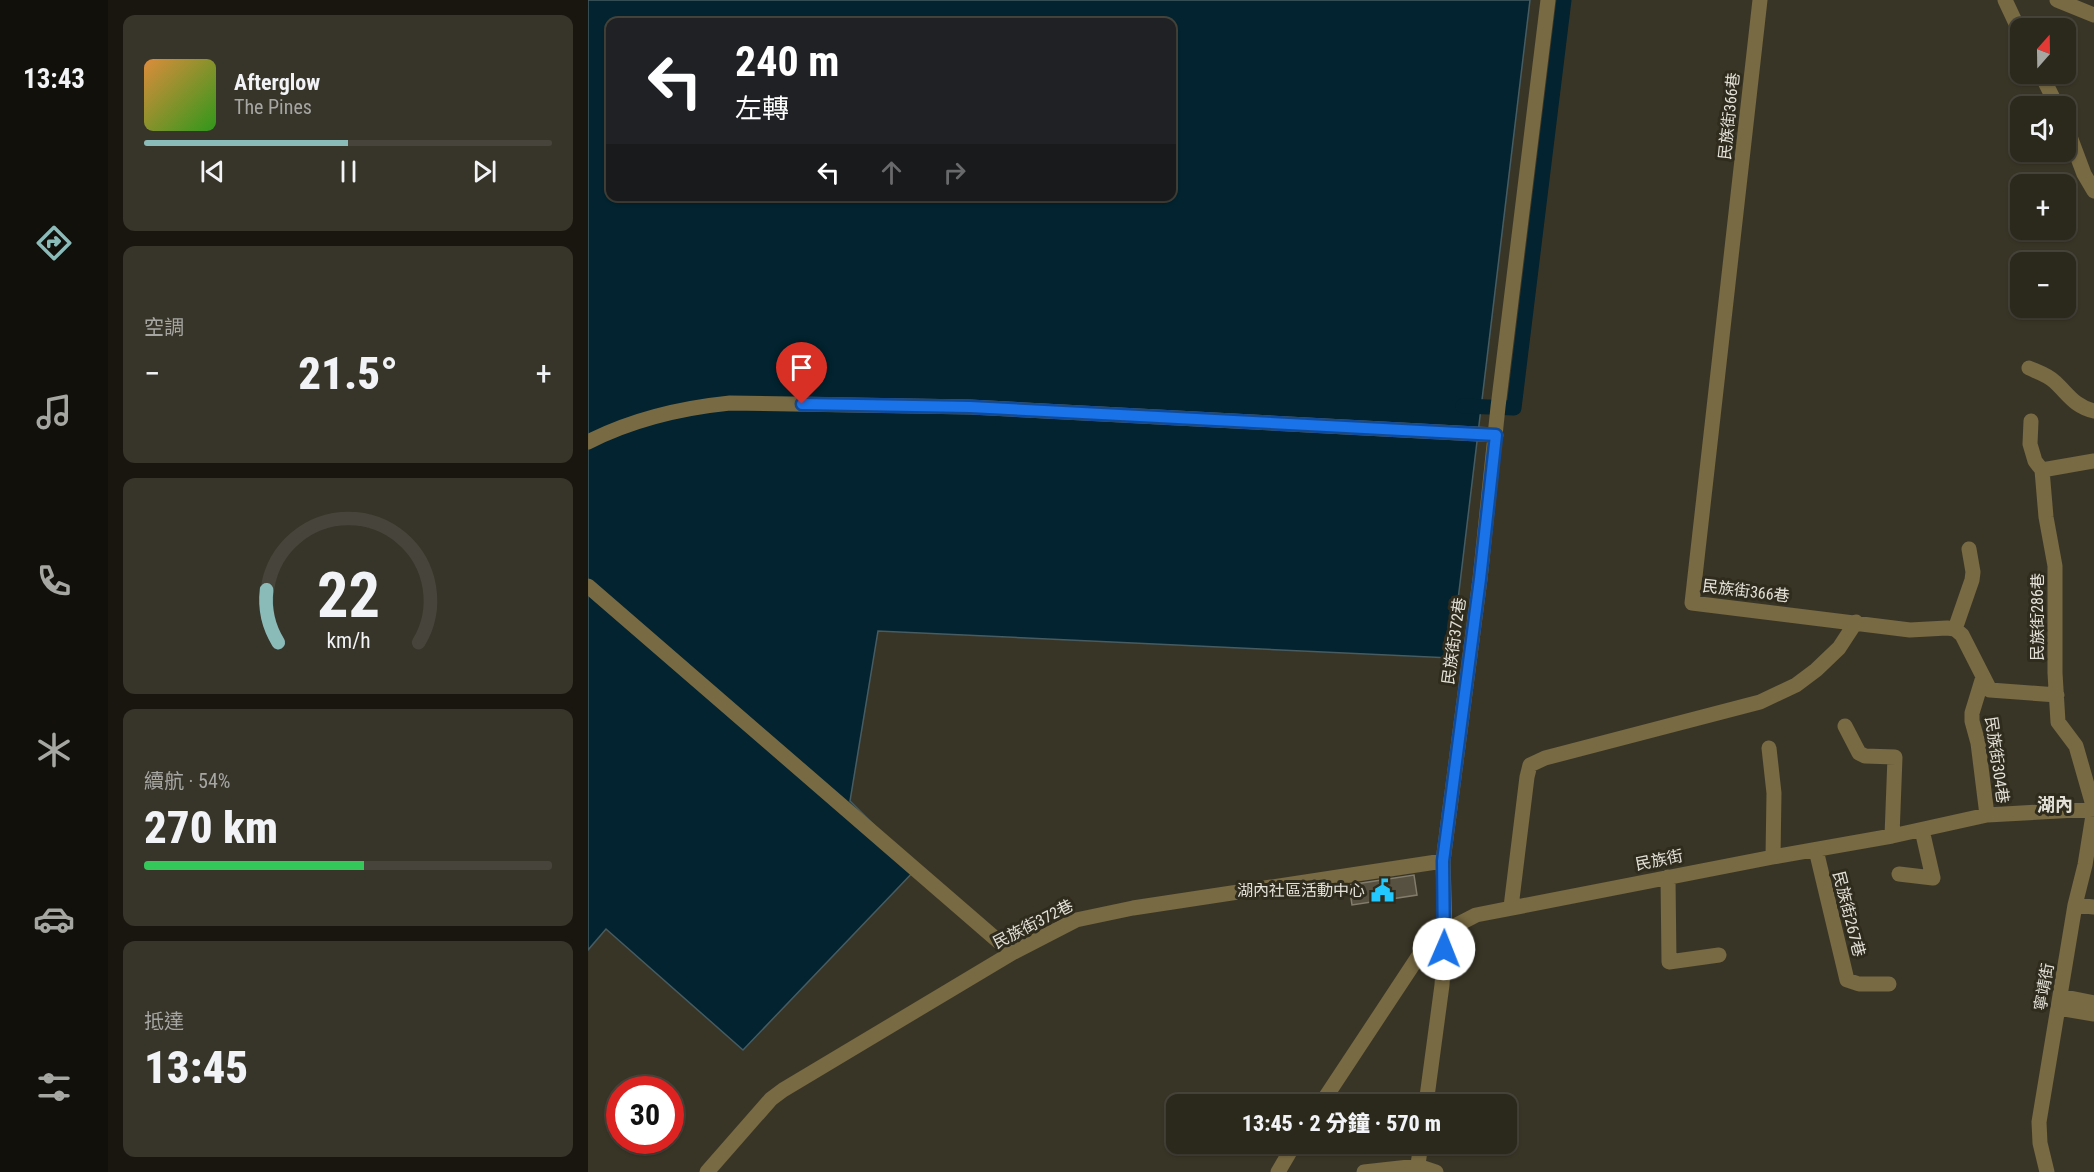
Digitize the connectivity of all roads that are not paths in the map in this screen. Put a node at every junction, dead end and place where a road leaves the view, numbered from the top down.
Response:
1 (1548, 0) edge
2 (1760, 0) edge
3 (2005, 0) edge
4 (2057, 0) edge
5 (2094, 15) edge
6 (2013, 18) edge
7 (2076, 153) edge
8 (2094, 191) edge
9 (2029, 368) dead end
10 (2094, 411) edge
11 (2031, 421) dead end
12 (1496, 430) junction
13 (588, 442) edge
14 (2094, 461) edge
15 (2042, 470) junction
16 (1970, 549) dead end
17 (588, 586) edge
18 (1856, 622) junction
19 (1955, 629) junction
20 (1983, 677) junction
21 (2057, 695) junction
22 (1845, 726) dead end
23 (1768, 748) dead end
24 (2094, 809) edge
25 (1987, 815) junction
26 (1922, 830) junction
27 (1892, 836) junction
28 (1816, 850) junction
29 (1773, 857) junction
30 (1443, 861) junction
31 (1899, 874) dead end
32 (1668, 877) junction
33 (2075, 905) junction
34 (1511, 907) junction
35 (2094, 907) edge
36 (1445, 931) junction
37 (1012, 953) junction
38 (1719, 955) dead end
39 (1888, 984) dead end
40 (2059, 1002) junction
41 (2094, 1003) edge
42 (2094, 1014) edge
43 (1328, 1094) edge
44 (1427, 1094) edge
45 (1289, 1154) edge
46 (1420, 1154) edge
47 (1418, 1169) edge
48 (707, 1172) edge
49 (1278, 1172) edge
50 (1364, 1172) edge
51 (1436, 1172) edge
52 (2047, 1172) edge

1 - 12 street, 民族街372巷
2 - 18 street, 民族街366巷
3 - 6 street
4 - 5 street
7 - 8 street
9 - 10 street
11 - 15 street, 民族街286巷
12 - 13 street
12 - 30 street, 民族街372巷
14 - 15 street
15 - 21 street, 民族街286巷
16 - 19 street
17 - 37 street
18 - 19 street
18 - 34 street
19 - 20 street
20 - 21 street
20 - 25 street, 民族街304巷
21 - 24 street, 民族街286巷
22 - 27 street
23 - 29 street
24 - 25 street, 民族街
24 - 33 street, 寧靖街
25 - 26 street, 民族街
26 - 27 street, 民族街
26 - 31 street
27 - 28 street, 民族街
28 - 29 street, 民族街
28 - 39 street, 民族街267巷
29 - 32 street, 民族街
30 - 36 street, 民族街372巷
30 - 37 street, 民族街372巷
32 - 34 street, 民族街
32 - 38 street
33 - 35 street
33 - 40 street, 寧靖街
34 - 36 street, 民族街
36 - 43 street, 民族街
36 - 44 street, 民族街372巷
37 - 48 street, 民族街372巷
40 - 41 street
40 - 42 street
40 - 52 street, 寧靖街
45 - 49 street
46 - 47 street
47 - 50 street
47 - 51 street

